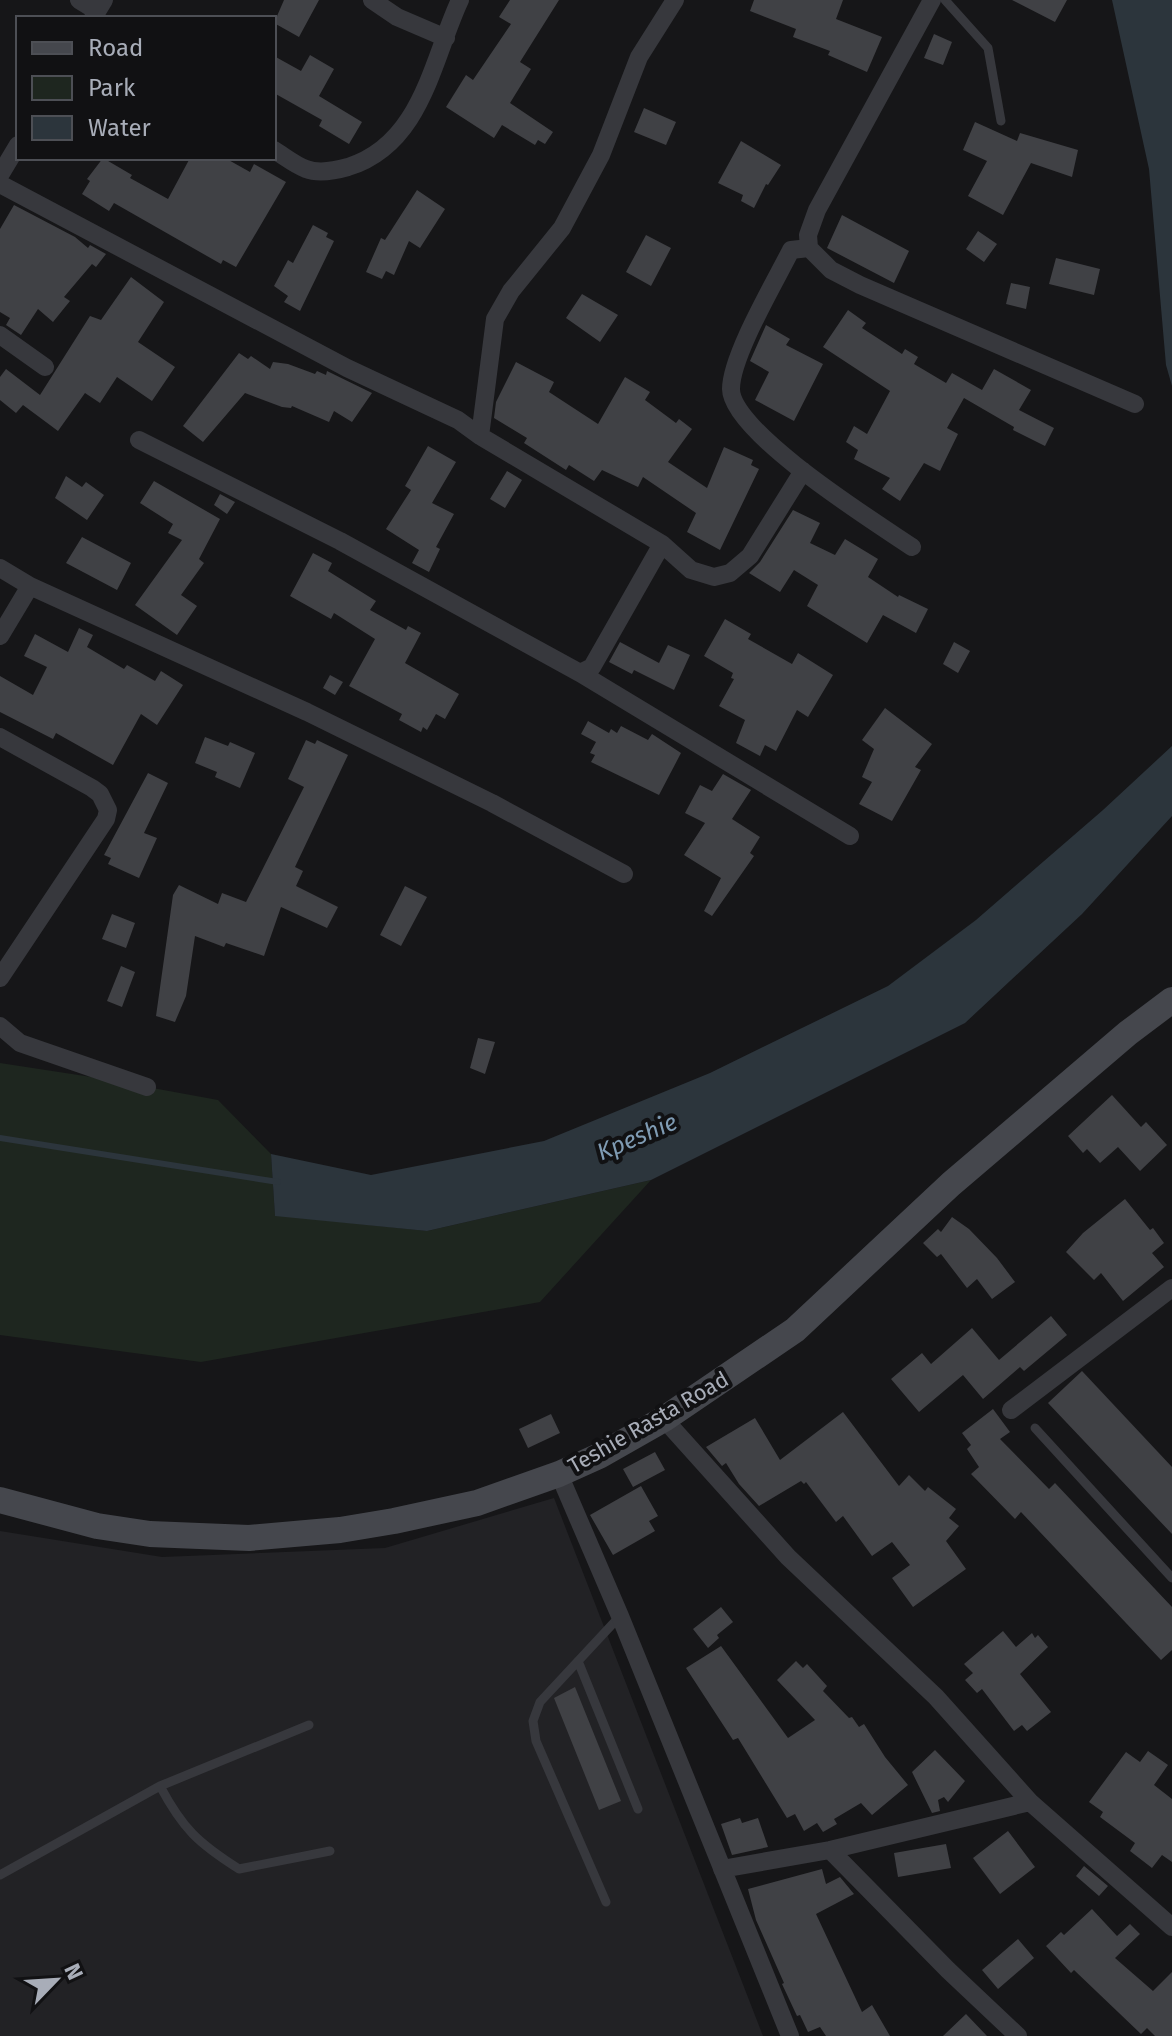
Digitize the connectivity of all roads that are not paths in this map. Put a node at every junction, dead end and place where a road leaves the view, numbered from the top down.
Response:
1 (79, 0) edge
2 (372, 0) edge
3 (460, 0) edge
4 (675, 0) edge
5 (932, 0) edge
6 (945, 0) edge
7 (98, 10) edge
8 (446, 38) junction
9 (1001, 121) dead end
10 (16, 148) edge
11 (276, 151) edge
12 (0, 175) edge
13 (0, 184) edge
14 (809, 248) junction
15 (0, 335) edge
16 (45, 367) dead end
17 (1135, 404) dead end
18 (480, 436) junction
19 (139, 440) dead end
20 (803, 471) junction
21 (662, 544) junction
22 (912, 547) dead end
23 (0, 568) edge
24 (30, 586) junction
25 (0, 636) edge
26 (580, 673) junction
27 (0, 737) edge
28 (850, 836) dead end
29 (624, 874) dead end
30 (0, 978) edge
31 (1172, 1000) edge
32 (0, 1026) edge
33 (147, 1087) dead end
34 (1172, 1288) edge
35 (1011, 1410) dead end
36 (664, 1419) junction
37 (1035, 1428) dead end
38 (559, 1474) junction
39 (0, 1500) edge
40 (1172, 1578) edge
41 (620, 1616) junction
42 (578, 1661) junction
43 (309, 1725) dead end
44 (160, 1786) junction
45 (1030, 1802) junction
46 (638, 1809) dead end
47 (830, 1850) junction
48 (330, 1851) dead end
49 (722, 1869) junction
50 (0, 1875) edge
51 (606, 1902) dead end
52 (1172, 1927) edge
53 (790, 2036) edge
54 (1018, 2036) edge

1 - 7 street
2 - 8 street
3 - 8 street
4 - 18 street
5 - 14 street
6 - 9 lane
8 - 11 street
10 - 12 street
13 - 18 street
14 - 17 street
14 - 20 street
15 - 16 street
18 - 21 street
19 - 26 street
20 - 21 street
20 - 22 street
21 - 26 street
23 - 24 street
24 - 25 street
24 - 29 street
26 - 28 street
27 - 30 street
31 - 36 main road, Teshie Rasta Road
32 - 33 street
34 - 35 street
36 - 38 main road, Teshie Rasta Road
36 - 45 street
37 - 40 lane
38 - 39 main road, Teshie Rasta Road
38 - 41 street
41 - 42 lane
41 - 49 street
42 - 46 lane
42 - 51 lane
43 - 44 lane
44 - 48 lane
44 - 50 lane
45 - 47 street
45 - 52 street
47 - 49 street
47 - 54 street
49 - 53 street

